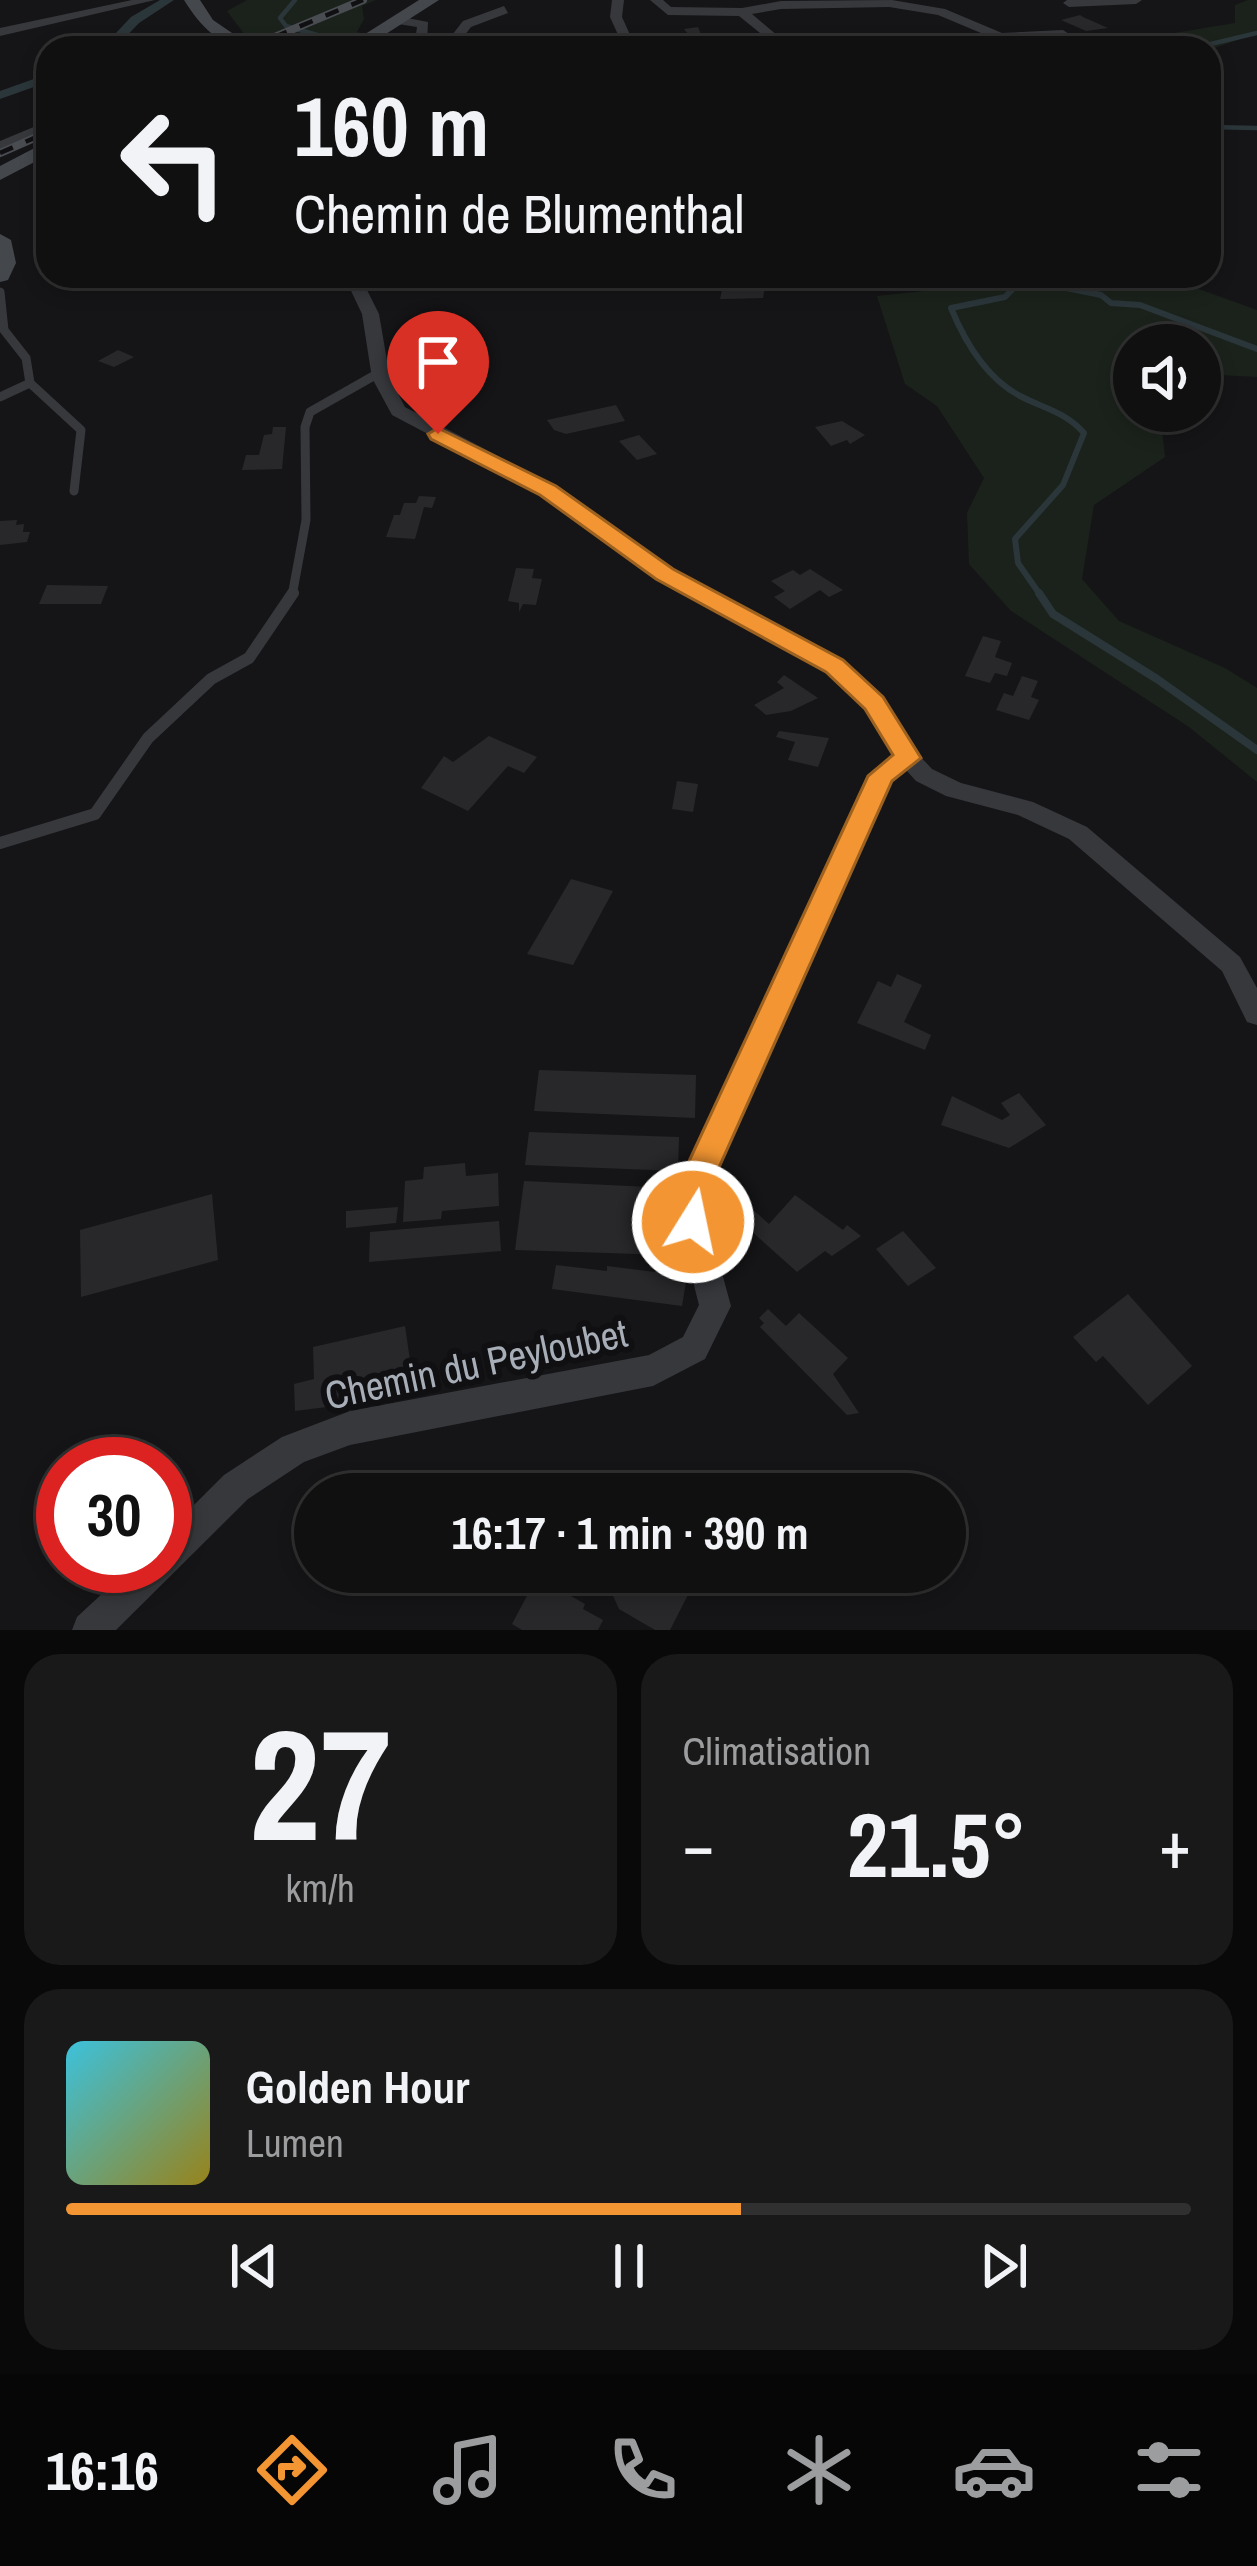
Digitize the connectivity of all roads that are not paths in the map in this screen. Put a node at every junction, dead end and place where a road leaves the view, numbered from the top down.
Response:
1 (149, 0) edge
2 (192, 0) edge
3 (430, 0) edge
4 (618, 0) edge
5 (656, 0) edge
6 (1136, 0) edge
7 (1069, 3) dead end
8 (504, 10) dead end
9 (742, 12) junction
10 (402, 21) junction
11 (0, 32) edge
12 (1064, 34) dead end
13 (222, 36) edge
14 (375, 36) edge
15 (424, 36) edge
16 (458, 36) edge
17 (625, 36) edge
18 (772, 36) edge
19 (998, 36) edge
20 (1021, 36) edge
21 (36, 130) edge
22 (0, 146) edge
23 (36, 154) edge
24 (0, 174) edge
25 (0, 241) edge
26 (0, 275) edge
27 (360, 288) edge
28 (0, 292) edge
29 (377, 374) junction
30 (30, 383) junction
31 (0, 397) edge
32 (74, 491) dead end
33 (908, 758) junction
34 (0, 843) edge
35 (1257, 1014) edge
36 (192, 1532) edge
37 (129, 1593) edge
38 (90, 1630) edge

1 - 11 street
2 - 13 street
3 - 10 street
4 - 17 street
5 - 9 street
6 - 7 street
8 - 16 street
9 - 18 street
9 - 19 street
10 - 14 street
10 - 15 street
12 - 20 street
21 - 22 street
23 - 24 street
25 - 26 street
27 - 29 street
28 - 30 lane
29 - 33 street
29 - 34 lane
30 - 31 lane
30 - 32 lane
33 - 35 street
33 - 36 street, Chemin du Peyloubet
37 - 38 street

